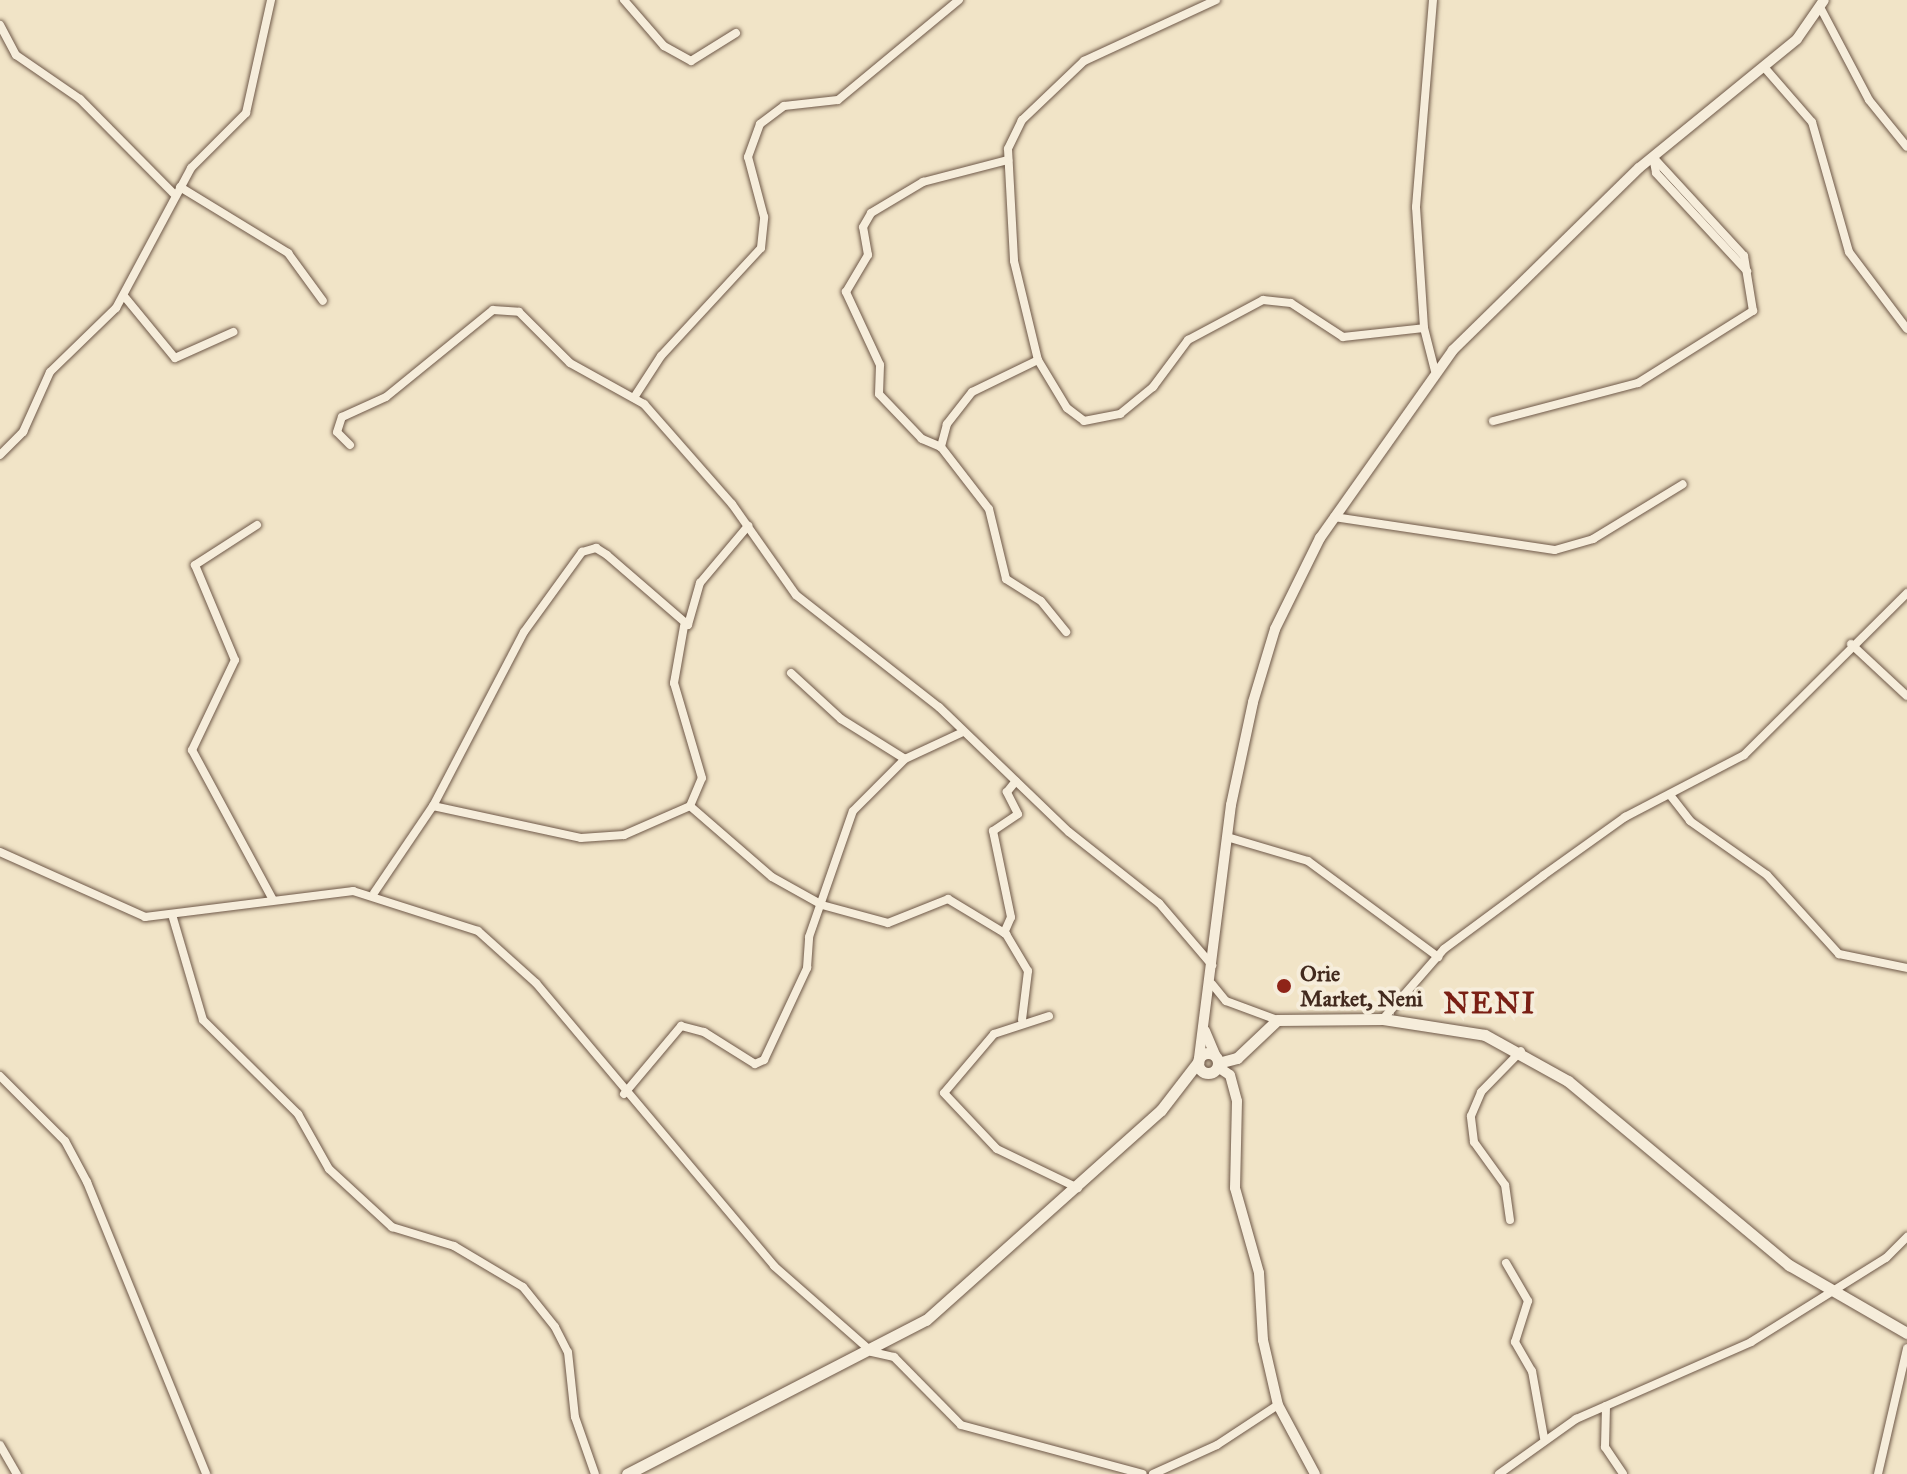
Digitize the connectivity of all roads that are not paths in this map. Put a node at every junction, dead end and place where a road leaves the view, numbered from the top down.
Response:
1 (271, 0) edge
2 (624, 0) edge
3 (959, 0) edge
4 (1216, 0) edge
5 (1433, 0) edge
6 (1822, 4) edge
7 (0, 27) edge
8 (736, 33) dead end
9 (1764, 67) junction
10 (1907, 147) edge
11 (1653, 157) junction
12 (1008, 160) junction
13 (178, 191) junction
14 (124, 296) junction
15 (323, 301) dead end
16 (1424, 328) junction
17 (1907, 329) edge
18 (233, 332) dead end
19 (1038, 360) junction
20 (1435, 371) junction
21 (635, 396) junction
22 (1493, 421) dead end
23 (350, 445) dead end
24 (941, 447) junction
25 (0, 455) edge
26 (1683, 484) dead end
27 (1334, 517) junction
28 (257, 525) dead end
29 (748, 526) junction
30 (1907, 593) edge
31 (684, 626) junction
32 (1066, 632) dead end
33 (1851, 644) junction
34 (791, 673) dead end
35 (1907, 696) edge
36 (961, 733) junction
37 (905, 759) junction
38 (1016, 781) junction
39 (1670, 795) junction
40 (433, 806) junction
41 (690, 806) junction
42 (1227, 837) junction
43 (0, 852) edge
44 (374, 893) junction
45 (273, 900) junction
46 (822, 905) junction
47 (173, 918) junction
48 (1004, 933) junction
49 (1438, 957) junction
50 (1214, 966) junction
51 (1907, 968) edge
52 (1212, 984) junction
53 (1049, 1016) dead end
54 (1383, 1019) junction
55 (1022, 1020) junction
56 (1277, 1020) junction
57 (1205, 1031) junction
58 (1521, 1051) junction
59 (1198, 1060) junction
60 (1215, 1065) junction
61 (0, 1076) edge
62 (624, 1094) junction
63 (1172, 1099) junction
64 (1078, 1188) junction
65 (1510, 1220) dead end
66 (1907, 1237) edge
67 (1506, 1263) dead end
68 (1833, 1293) junction
69 (1907, 1333) edge
70 (1907, 1348) edge
71 (872, 1352) junction
72 (1278, 1405) junction
73 (1606, 1406) junction
74 (1544, 1438) junction
75 (0, 1445) edge
76 (633, 1473) edge
77 (17, 1474) edge
78 (206, 1474) edge
79 (595, 1474) edge
80 (1142, 1474) edge
81 (1153, 1474) edge
82 (1315, 1474) edge
83 (1499, 1474) edge
84 (1623, 1474) edge
85 (1878, 1474) edge

1 - 13 street
2 - 8 street
3 - 21 street
4 - 12 street
5 - 16 street
6 - 9 street
6 - 10 street
7 - 13 street
9 - 11 street
9 - 17 street
11 - 20 street
11 - 22 street
12 - 19 street
12 - 24 street
13 - 14 street
13 - 15 street
14 - 18 street
14 - 25 street
16 - 19 street
16 - 20 street
19 - 24 street
20 - 27 street
21 - 23 street
21 - 29 street
24 - 32 street
26 - 27 street
27 - 42 street
28 - 45 street
29 - 31 street
29 - 36 street
30 - 33 street
31 - 40 street
31 - 41 street
33 - 35 street
33 - 39 street
34 - 37 street
36 - 37 street
36 - 38 street
37 - 46 street
38 - 48 street
38 - 50 street
39 - 49 street
39 - 51 street
40 - 41 street
40 - 44 street
41 - 46 street
42 - 49 street
42 - 50 street
43 - 47 street
44 - 45 street
44 - 62 street
45 - 47 street
46 - 48 street
46 - 62 street
47 - 79 street
48 - 55 street
49 - 54 street
50 - 52 street
52 - 56 street
52 - 57 street
53 - 55 street
54 - 56 main road
54 - 58 main road
55 - 64 street
56 - 60 main road
57 - 59 street
57 - 60 street
58 - 65 street
58 - 68 main road
59 - 60 main road
59 - 60 main road
59 - 63 main road
60 - 63 main road
60 - 72 street
61 - 78 street
62 - 71 street
63 - 64 main road
64 - 71 main road
66 - 68 street
67 - 74 street
68 - 69 main road
68 - 73 street
70 - 85 street
71 - 76 main road
71 - 80 street
72 - 81 street
72 - 82 street
73 - 74 street
73 - 84 street
74 - 83 street
75 - 77 street

